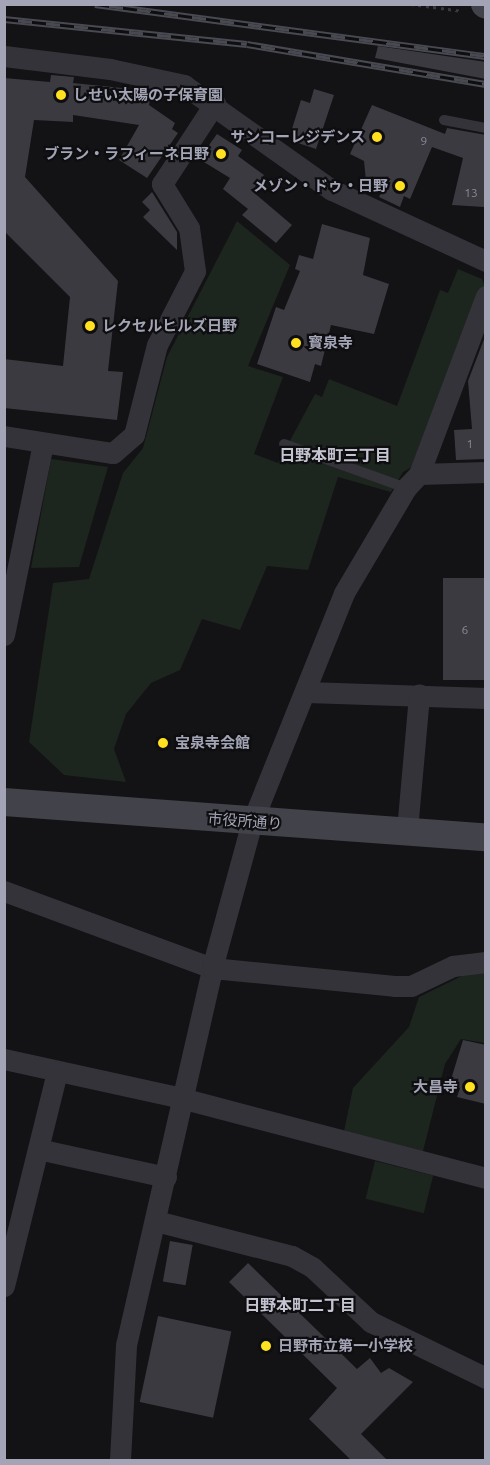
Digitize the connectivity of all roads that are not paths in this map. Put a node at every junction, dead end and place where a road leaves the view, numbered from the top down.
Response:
1 (4, 56) edge
2 (215, 103) junction
3 (444, 120) dead end
4 (486, 128) edge
5 (486, 261) edge
6 (486, 296) edge
7 (4, 436) edge
8 (43, 443) junction
9 (284, 444) dead end
10 (486, 472) edge
11 (412, 481) junction
12 (4, 635) edge
13 (307, 692) junction
14 (419, 695) junction
15 (486, 698) edge
16 (4, 802) edge
17 (252, 822) junction
18 (407, 830) junction
19 (486, 837) edge
20 (4, 891) edge
21 (486, 962) edge
22 (212, 968) junction
23 (4, 1059) edge
24 (57, 1072) junction
25 (181, 1098) junction
26 (38, 1149) junction
27 (166, 1177) junction
28 (486, 1178) edge
29 (156, 1221) junction
30 (4, 1286) edge
31 (486, 1378) edge
32 (120, 1461) edge

1 - 2 street
2 - 5 street
2 - 8 street
3 - 4 lane
6 - 11 street
7 - 8 street
8 - 12 street
9 - 11 lane
10 - 11 street
11 - 13 street
13 - 14 street
13 - 17 street
14 - 15 street
14 - 18 street
16 - 17 street, 市役所通り
17 - 18 street, 市役所通り
17 - 22 street
18 - 19 street, 市役所通り
20 - 22 street
21 - 22 street
22 - 25 street
23 - 24 street
24 - 25 street
24 - 26 street
25 - 27 street
25 - 28 street
26 - 27 street
26 - 30 street
27 - 29 street
29 - 31 street
29 - 32 street

